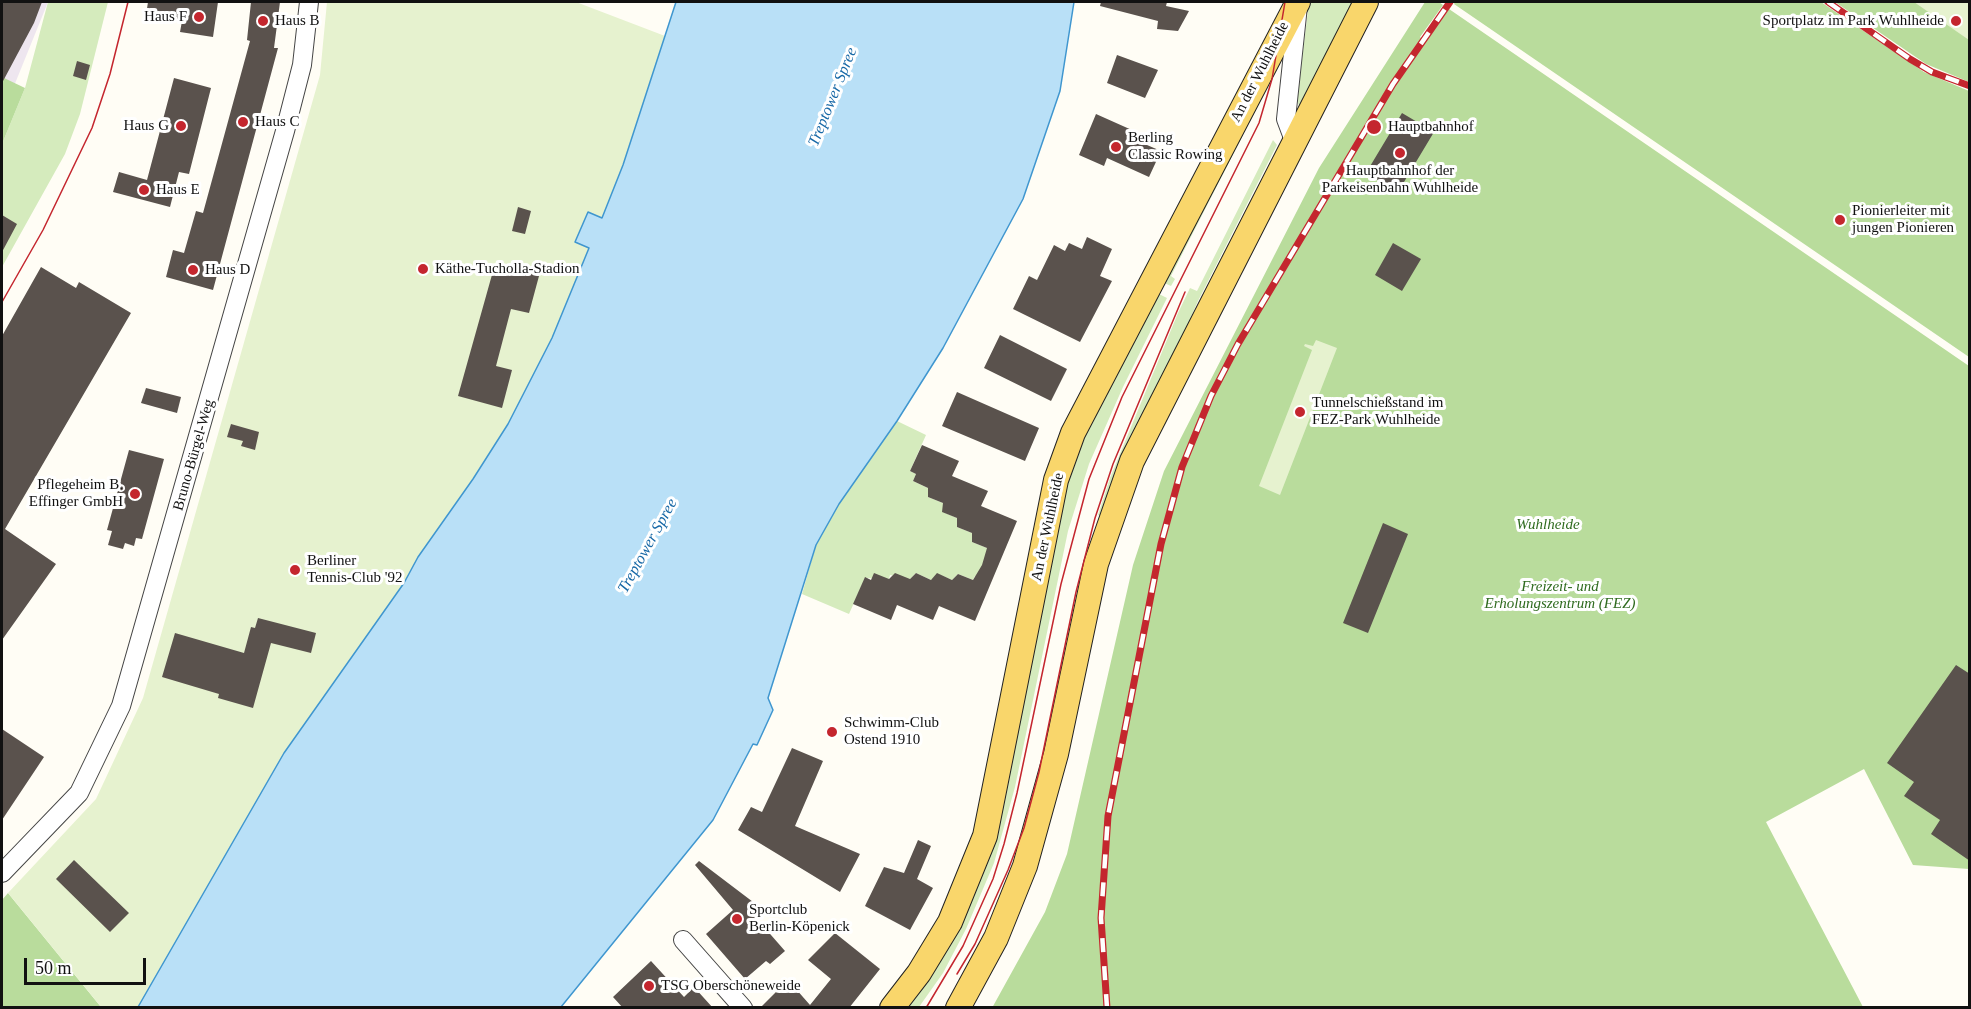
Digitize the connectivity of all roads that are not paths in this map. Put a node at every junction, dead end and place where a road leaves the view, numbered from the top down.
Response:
1 (309, 2) edge
2 (1298, 2) edge
3 (1366, 2) edge
4 (1295, 143) junction
5 (2, 873) edge
6 (683, 940) dead end
7 (743, 1008) edge
8 (892, 1008) edge
9 (958, 1008) edge

1 - 5 street, Bruno-Bürgel-Weg
2 - 4 street
2 - 8 main road, An der Wuhlheide
3 - 4 main road
4 - 9 main road
6 - 7 street

